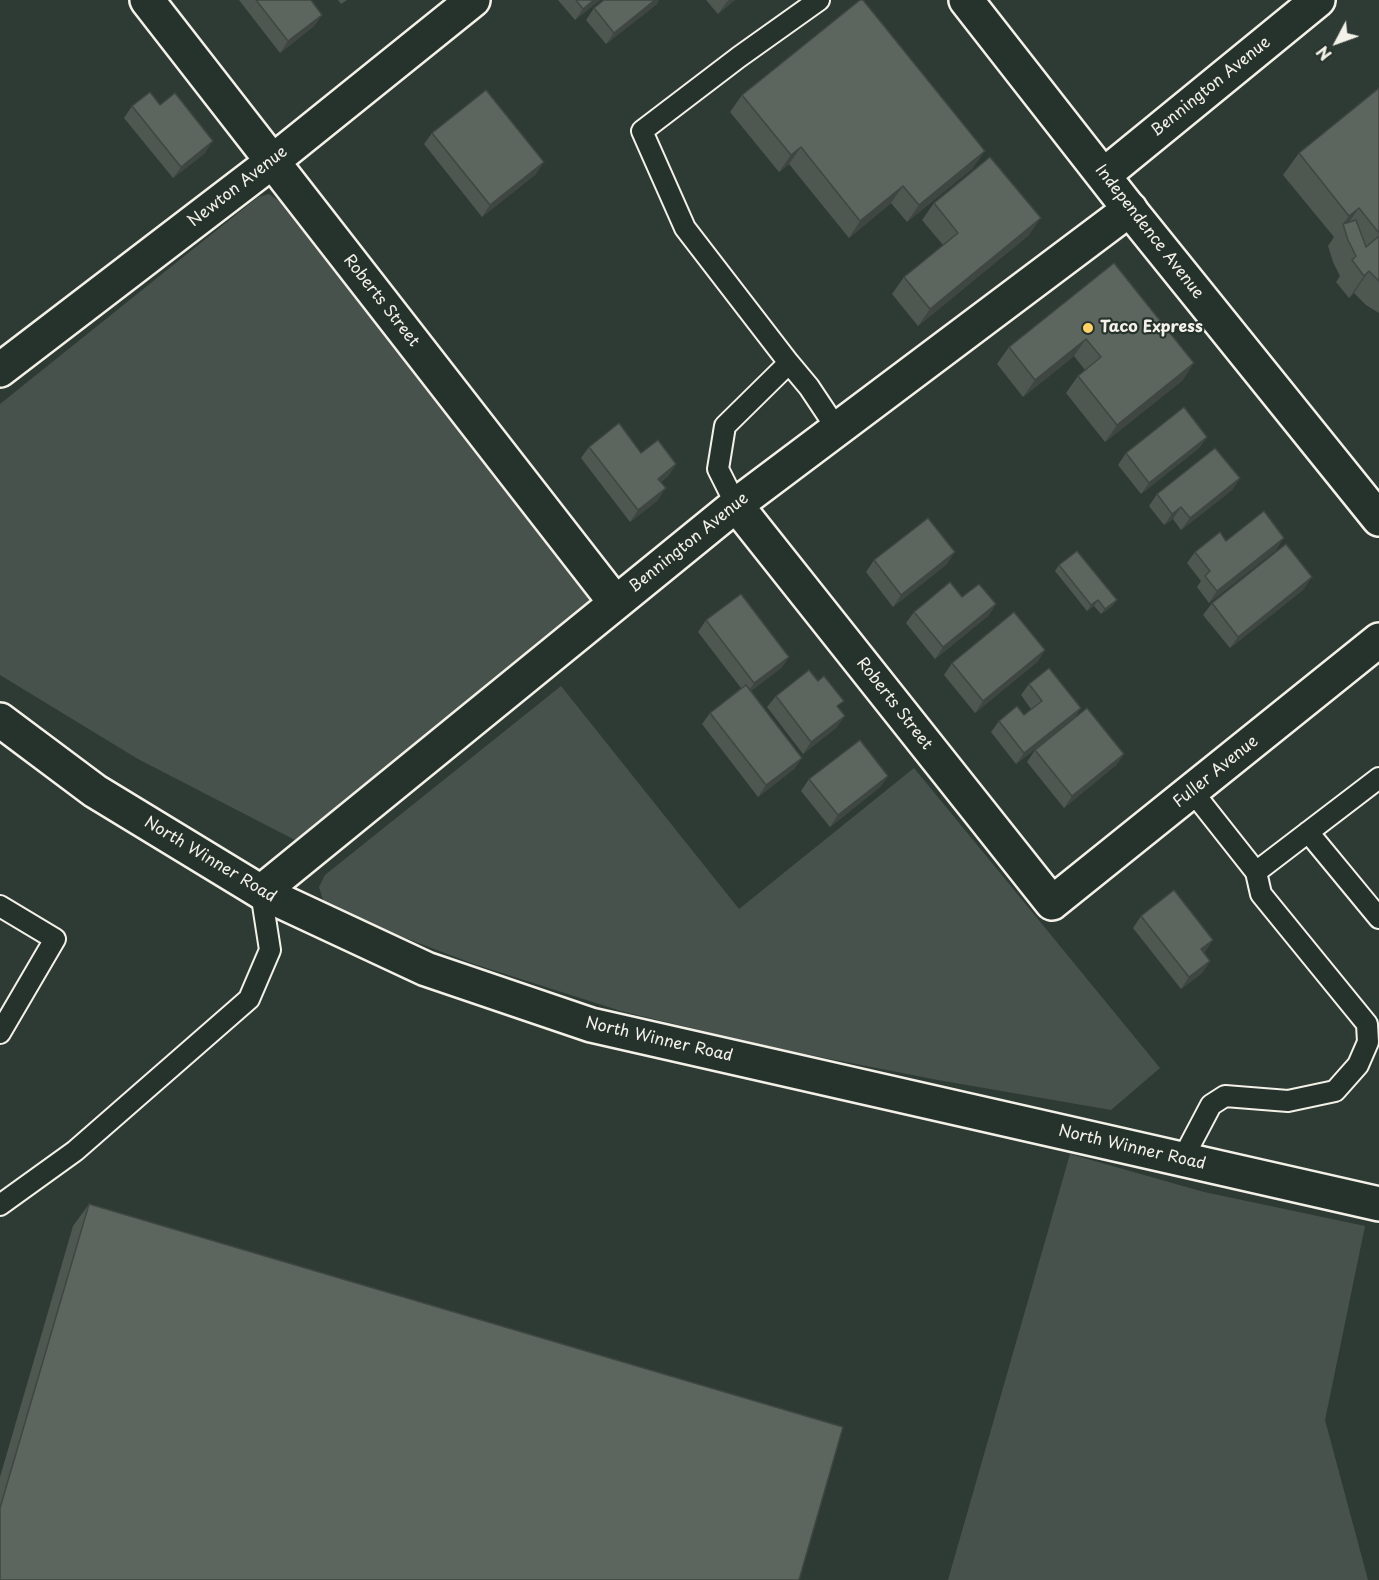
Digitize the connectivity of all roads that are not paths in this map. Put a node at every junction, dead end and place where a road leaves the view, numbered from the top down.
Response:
1 (147, 0) edge
2 (473, 0) edge
3 (819, 0) edge
4 (966, 0) edge
5 (1318, 0) edge
6 (273, 161) junction
7 (1104, 175) junction
8 (1130, 209) junction
9 (789, 363) junction
10 (0, 370) edge
11 (837, 429) junction
12 (735, 505) junction
13 (1379, 519) edge
14 (615, 602) junction
15 (1379, 640) edge
16 (0, 720) edge
17 (1379, 778) edge
18 (1192, 791) junction
19 (1308, 832) junction
20 (1256, 872) junction
21 (261, 892) junction
22 (1052, 903) joint
23 (0, 906) edge
24 (1379, 918) edge
25 (0, 1033) edge
26 (1182, 1160) junction
27 (1379, 1204) edge
28 (0, 1205) edge

1 - 6 street, Roberts Street
2 - 6 street, Newton Avenue
3 - 9 lane
4 - 7 street, Independence Avenue
5 - 7 street, Bennington Avenue
6 - 10 street, Newton Avenue
6 - 14 street, Roberts Street
7 - 8 street, Independence Avenue
8 - 11 street, Bennington Avenue
8 - 13 street, Independence Avenue
9 - 11 lane
9 - 12 lane
11 - 12 street, Bennington Avenue
12 - 14 street, Bennington Avenue
12 - 22 street, Roberts Street
14 - 21 street, Bennington Avenue
15 - 18 street, Fuller Avenue
16 - 21 street, North Winner Road
17 - 19 lane
18 - 20 lane
18 - 22 street, Fuller Avenue
19 - 20 lane
19 - 24 lane
20 - 26 lane
21 - 26 street, North Winner Road
21 - 28 lane
23 - 25 lane
26 - 27 street, North Winner Road

